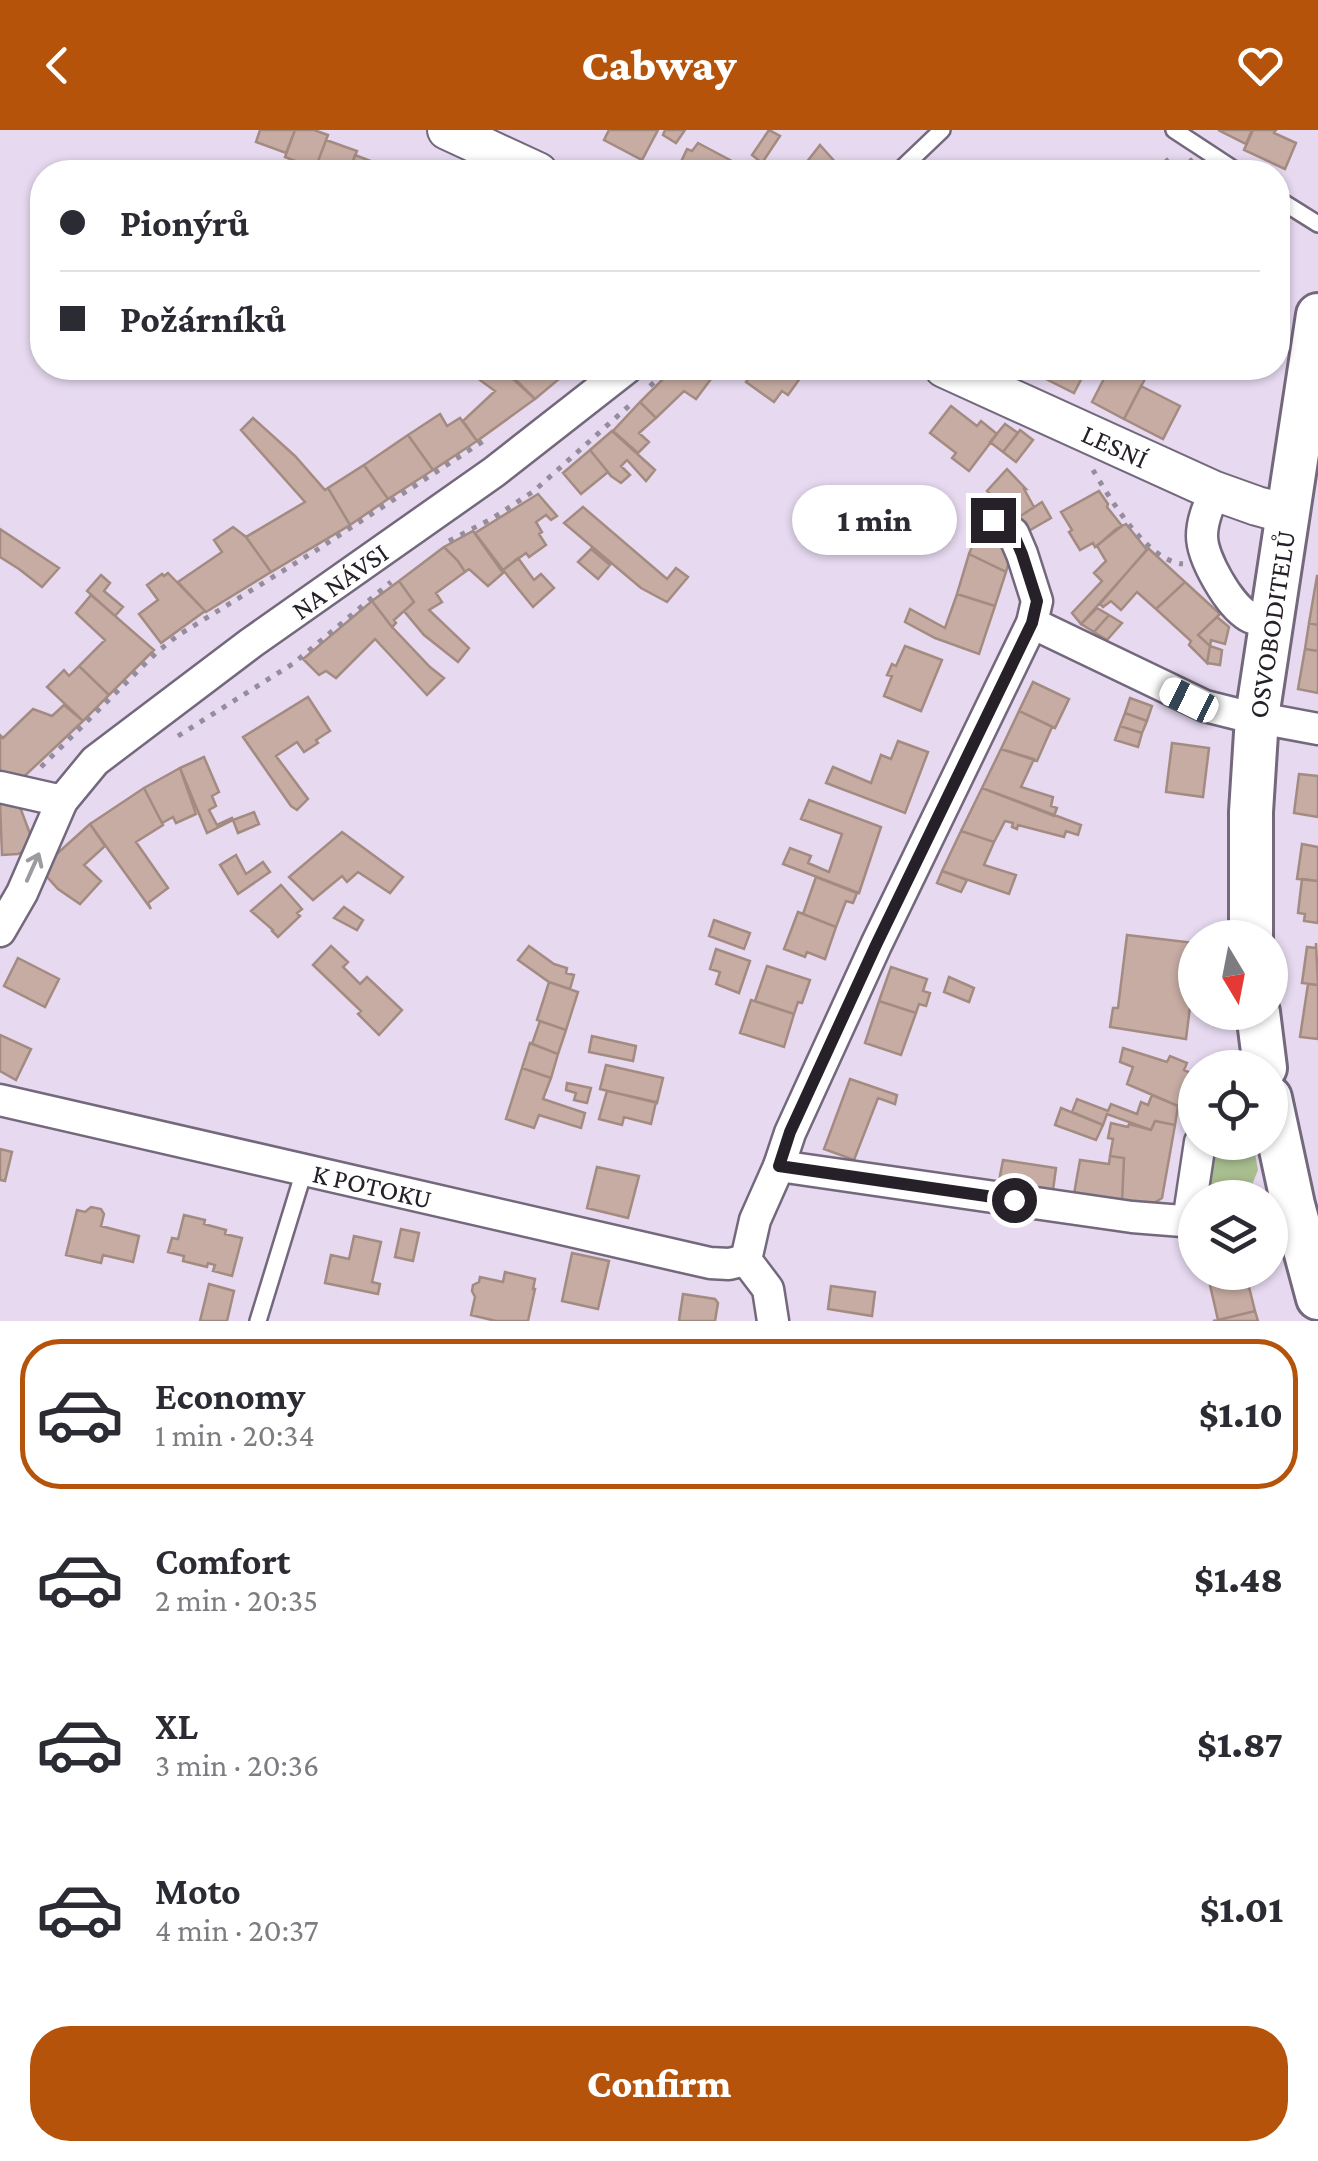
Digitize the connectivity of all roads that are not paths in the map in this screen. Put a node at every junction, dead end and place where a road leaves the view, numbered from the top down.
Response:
1 (447, 130) edge
2 (942, 130) edge
3 (1174, 130) edge
4 (512, 160) edge
5 (911, 160) edge
6 (1220, 160) edge
7 (1290, 206) edge
8 (1318, 224) edge
9 (1318, 315) edge
10 (612, 380) edge
11 (970, 380) edge
12 (1215, 491) junction
13 (1287, 514) junction
14 (993, 520) dead end
15 (1032, 623) junction
16 (1270, 623) junction
17 (1257, 717) junction
18 (1318, 729) edge
19 (8, 789) edge
20 (62, 802) junction
21 (1262, 920) edge
22 (0, 931) edge
23 (0, 1100) edge
24 (1284, 1160) edge
25 (779, 1166) junction
26 (304, 1168) junction
27 (1295, 1212) edge
28 (1178, 1221) edge
29 (746, 1260) junction
30 (1318, 1298) edge
31 (258, 1321) edge
32 (773, 1321) edge

1 - 4 street
2 - 5 lane
3 - 6 lane
7 - 8 lane
9 - 13 main road, OSVOBODITELŮ
10 - 20 street, NA NÁVSI
11 - 12 street, LESNÍ
12 - 13 street, LESNÍ
12 - 16 street
13 - 16 main road, OSVOBODITELŮ
14 - 15 street
15 - 17 street
15 - 25 street
16 - 17 main road, OSVOBODITELŮ
17 - 18 street
17 - 21 main road, OSVOBODITELŮ
19 - 20 street
22 -> 20 street, NA NÁVSI
23 - 26 street, K POTOKU
24 - 27 main road
25 - 28 street
25 - 29 street
26 - 29 street, K POTOKU
26 - 31 lane
27 - 30 main road
29 - 32 street

